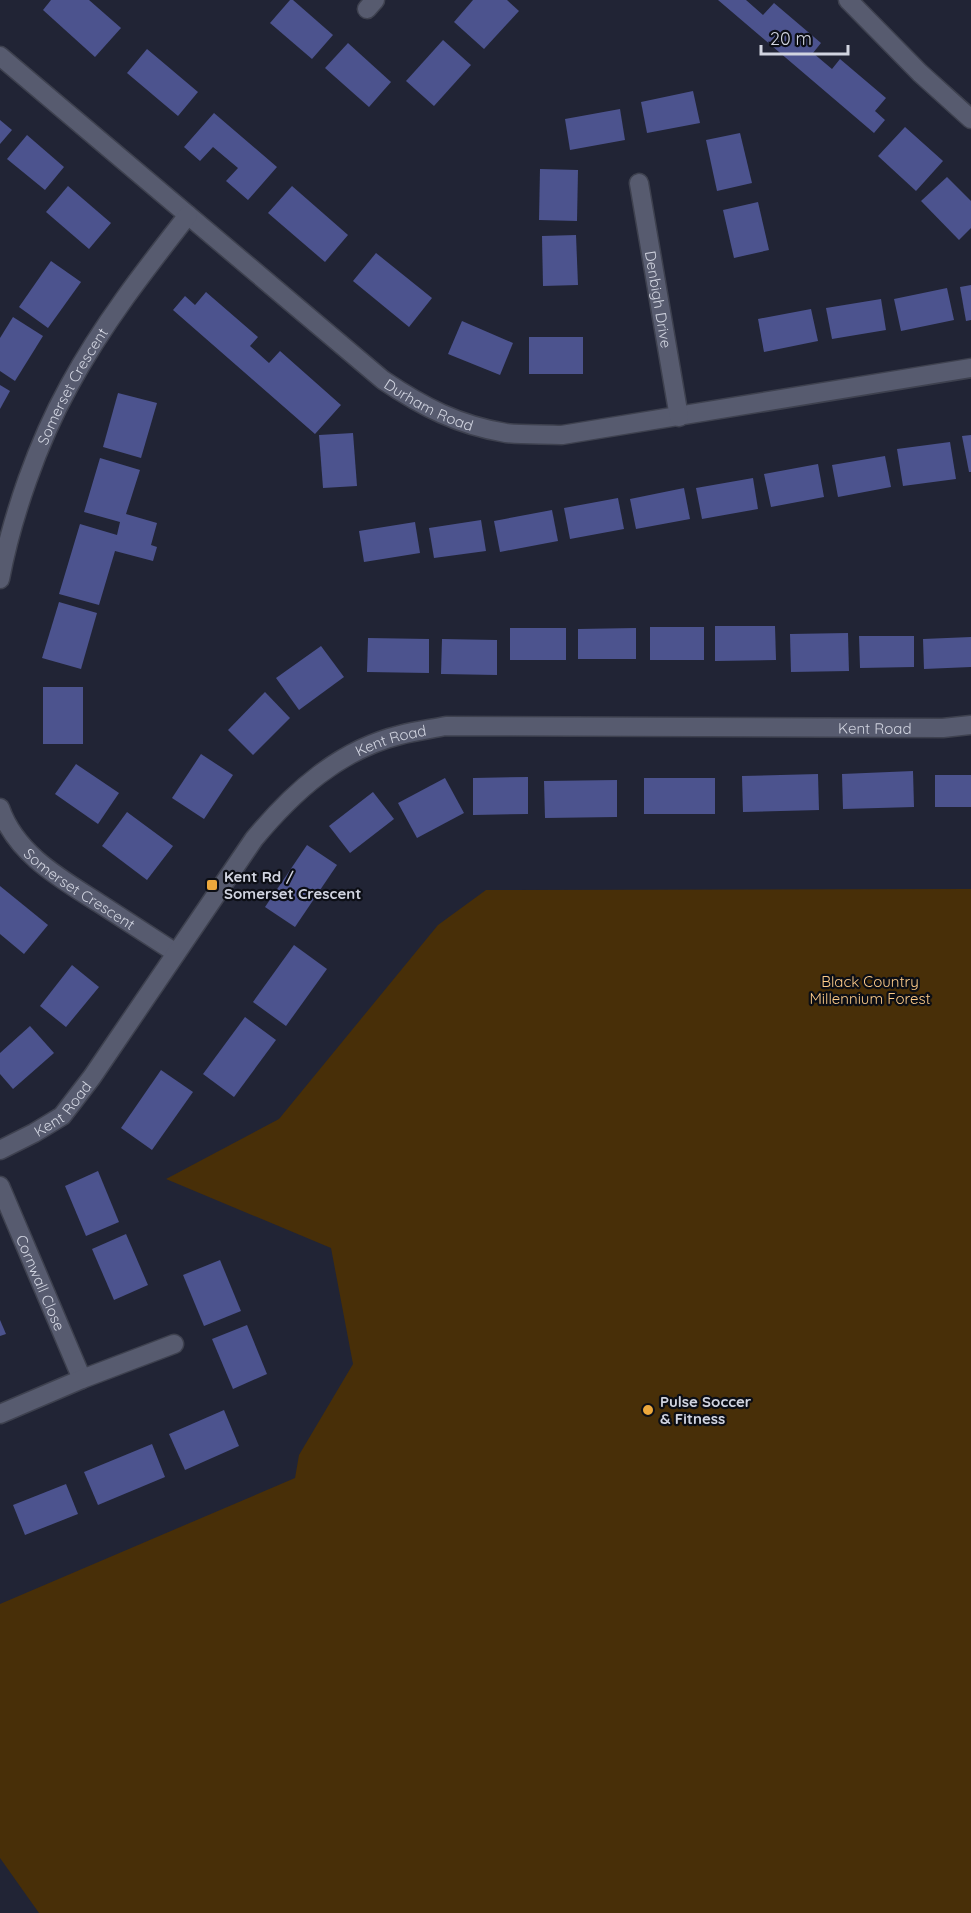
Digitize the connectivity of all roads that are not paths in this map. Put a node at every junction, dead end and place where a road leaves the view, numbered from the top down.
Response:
1 (848, 0) edge
2 (0, 56) edge
3 (971, 119) edge
4 (639, 183) dead end
5 (188, 214) junction
6 (971, 368) edge
7 (679, 417) junction
8 (0, 579) edge
9 (971, 725) edge
10 (0, 808) edge
11 (176, 953) junction
12 (0, 1150) edge
13 (0, 1186) edge
14 (174, 1344) dead end
15 (82, 1379) junction
16 (0, 1414) edge

1 - 3 street
2 - 5 street, Durham Road
4 - 7 street, Denbigh Drive
5 - 7 street, Durham Road
5 - 8 street, Somerset Crescent
6 - 7 street, Durham Road
9 - 11 street, Kent Road
10 - 11 street, Somerset Crescent
11 - 12 street, Kent Road
13 - 15 street, Cornwall Close
14 - 15 street
15 - 16 street

